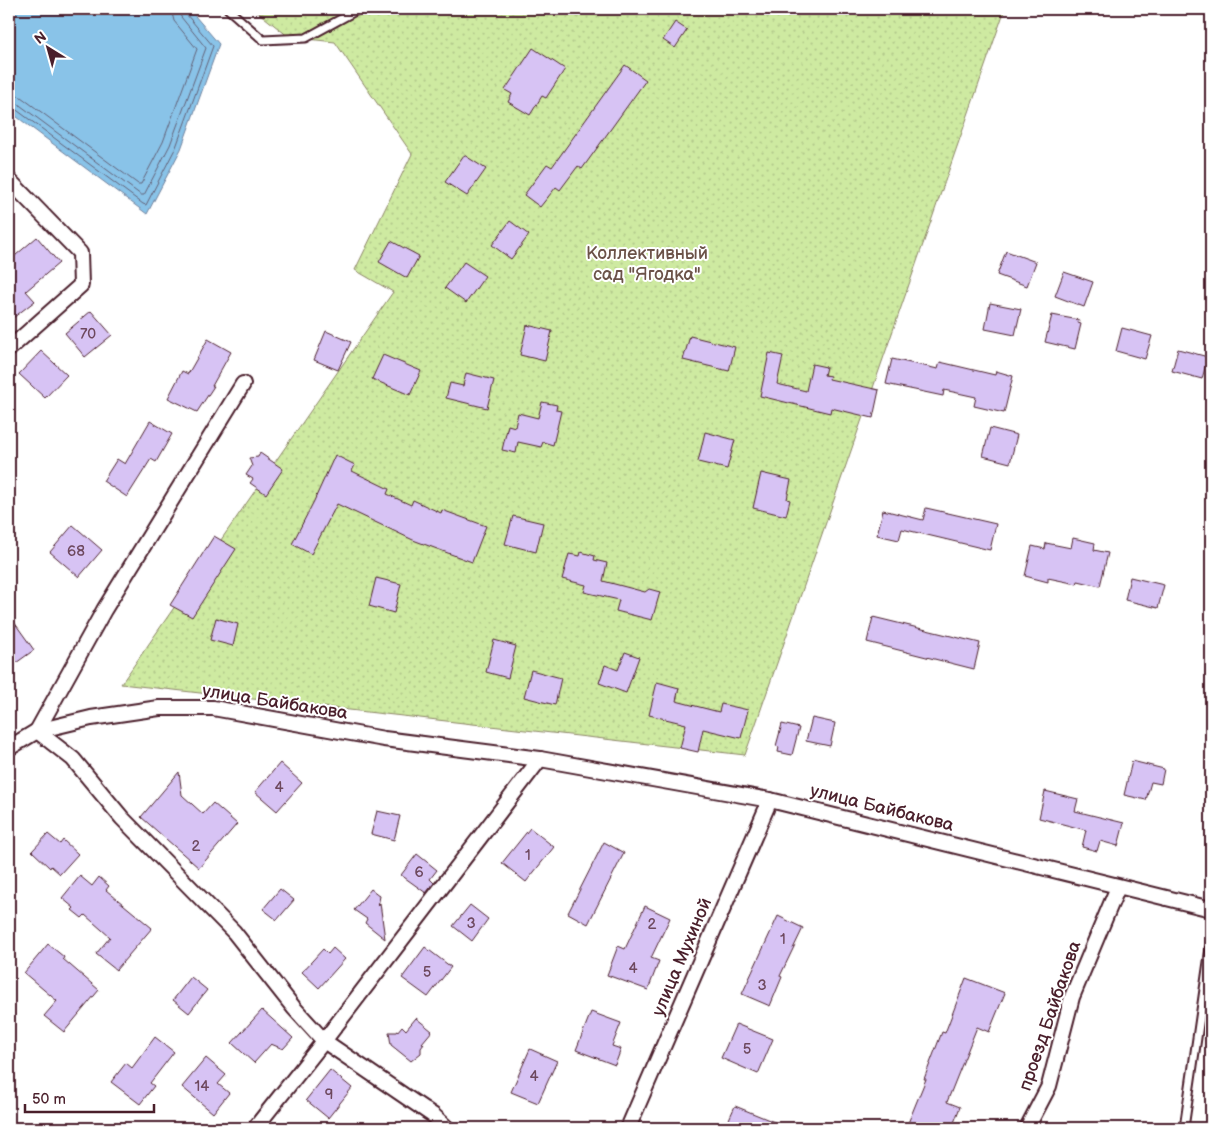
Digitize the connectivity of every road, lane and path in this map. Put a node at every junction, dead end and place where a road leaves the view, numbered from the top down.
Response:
1 (228, 9) edge
2 (359, 9) edge
3 (9, 180) edge
4 (9, 349) edge
5 (243, 384) dead end
6 (37, 731) junction
7 (10, 744) edge
8 (540, 759) junction
9 (770, 800) junction
10 (1118, 887) junction
11 (1211, 909) edge
12 (1211, 941) edge
13 (324, 1041) junction
14 (255, 1128) edge
15 (447, 1128) edge
16 (628, 1128) edge
17 (1027, 1128) edge
18 (1184, 1128) edge

1 - 2 lane
3 - 4 street
5 - 6 street
6 - 7 street, улица Байбакова
6 - 8 street, улица Байбакова
6 - 13 street
8 - 9 street, улица Байбакова
8 - 13 street
9 - 10 street, улица Байбакова
9 - 16 street, улица Мухиной
10 - 11 street, улица Байбакова
10 - 17 street, проезд Байбакова
12 - 18 lane
13 - 14 street
13 - 15 street

